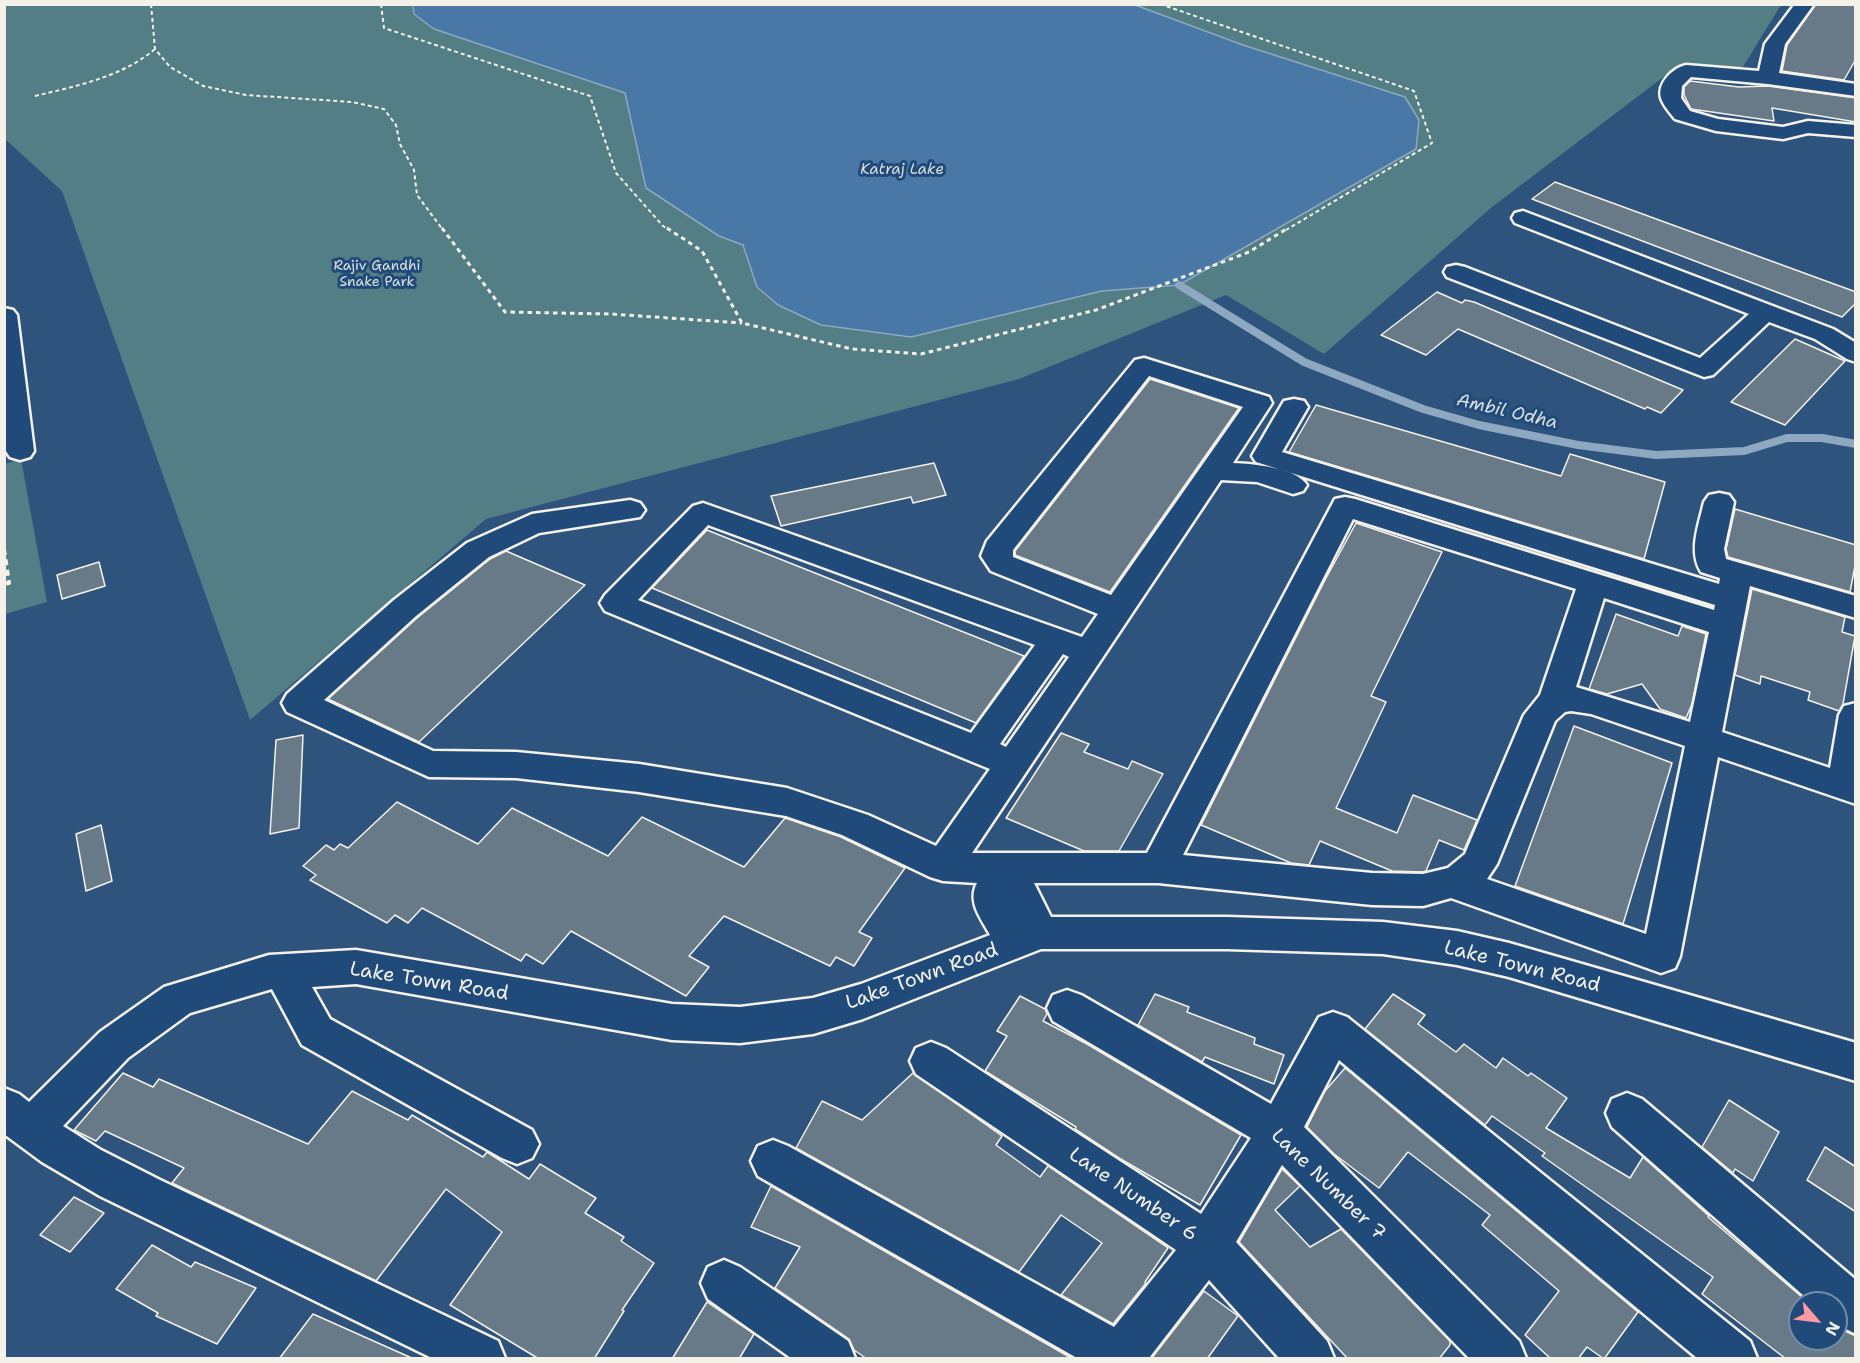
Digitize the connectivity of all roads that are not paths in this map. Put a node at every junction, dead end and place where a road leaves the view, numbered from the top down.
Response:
1 (1805, 4) edge
2 (1768, 78) junction
3 (1856, 90) edge
4 (1856, 130) edge
5 (1523, 218) dead end
6 (1456, 272) dead end
7 (1765, 312) junction
8 (4, 315) edge
9 (1856, 354) edge
10 (1294, 407) dead end
11 (20, 451) dead end
12 (1213, 471) junction
13 (1719, 502) dead end
14 (1350, 507) junction
15 (630, 510) dead end
16 (1593, 584) junction
17 (1732, 599) junction
18 (1856, 607) edge
19 (1119, 610) junction
20 (1056, 640) junction
21 (1090, 652) junction
22 (1555, 701) junction
23 (1856, 715) edge
24 (1704, 740) junction
25 (977, 750) junction
26 (1013, 764) junction
27 (1850, 788) edge
28 (943, 866) junction
29 (1158, 868) junction
30 (995, 876) junction
31 (1452, 883) junction
32 (1026, 938) junction
33 (283, 971) junction
34 (1067, 1008) dead end
35 (931, 1061) dead end
36 (1856, 1062) edge
37 (1627, 1113) dead end
38 (18, 1119) edge
39 (1279, 1132) junction
40 (517, 1144) dead end
41 (773, 1161) dead end
42 (1208, 1245) junction
43 (724, 1283) dead end
44 (1856, 1311) edge
45 (1121, 1358) edge
46 (481, 1359) edge
47 (831, 1359) edge
48 (1310, 1359) edge
49 (1502, 1359) edge
50 (1733, 1359) edge

1 - 2 street
2 - 3 street
2 - 4 street
5 - 7 street
6 - 7 street
7 - 9 street
8 - 11 street
10 - 17 street
12 - 14 street
12 - 19 street
12 - 19 street
13 - 17 street
14 - 16 street
14 - 29 street
15 - 28 street
16 - 17 street
16 - 22 street
17 - 18 street
17 - 24 street
19 - 21 street
20 - 21 street
20 - 25 street
20 - 25 street
21 - 26 street
22 - 24 street
22 - 31 street
23 - 27 street
24 - 27 street
24 - 31 street
25 - 26 street
26 - 28 street
28 - 30 street
29 - 30 street
29 - 31 street
30 - 32 street
32 - 33 street, Lake Town Road
32 - 36 street, Lake Town Road
33 - 38 street, Lake Town Road
33 - 40 street
34 - 39 street, Lane Number 7
35 - 42 street, Lane Number 6
37 - 44 street
38 - 46 street
39 - 42 street
39 - 49 street, Lane Number 7
39 - 50 street
41 - 45 street
42 - 45 street
42 - 48 street, Lane Number 6
43 - 47 street

